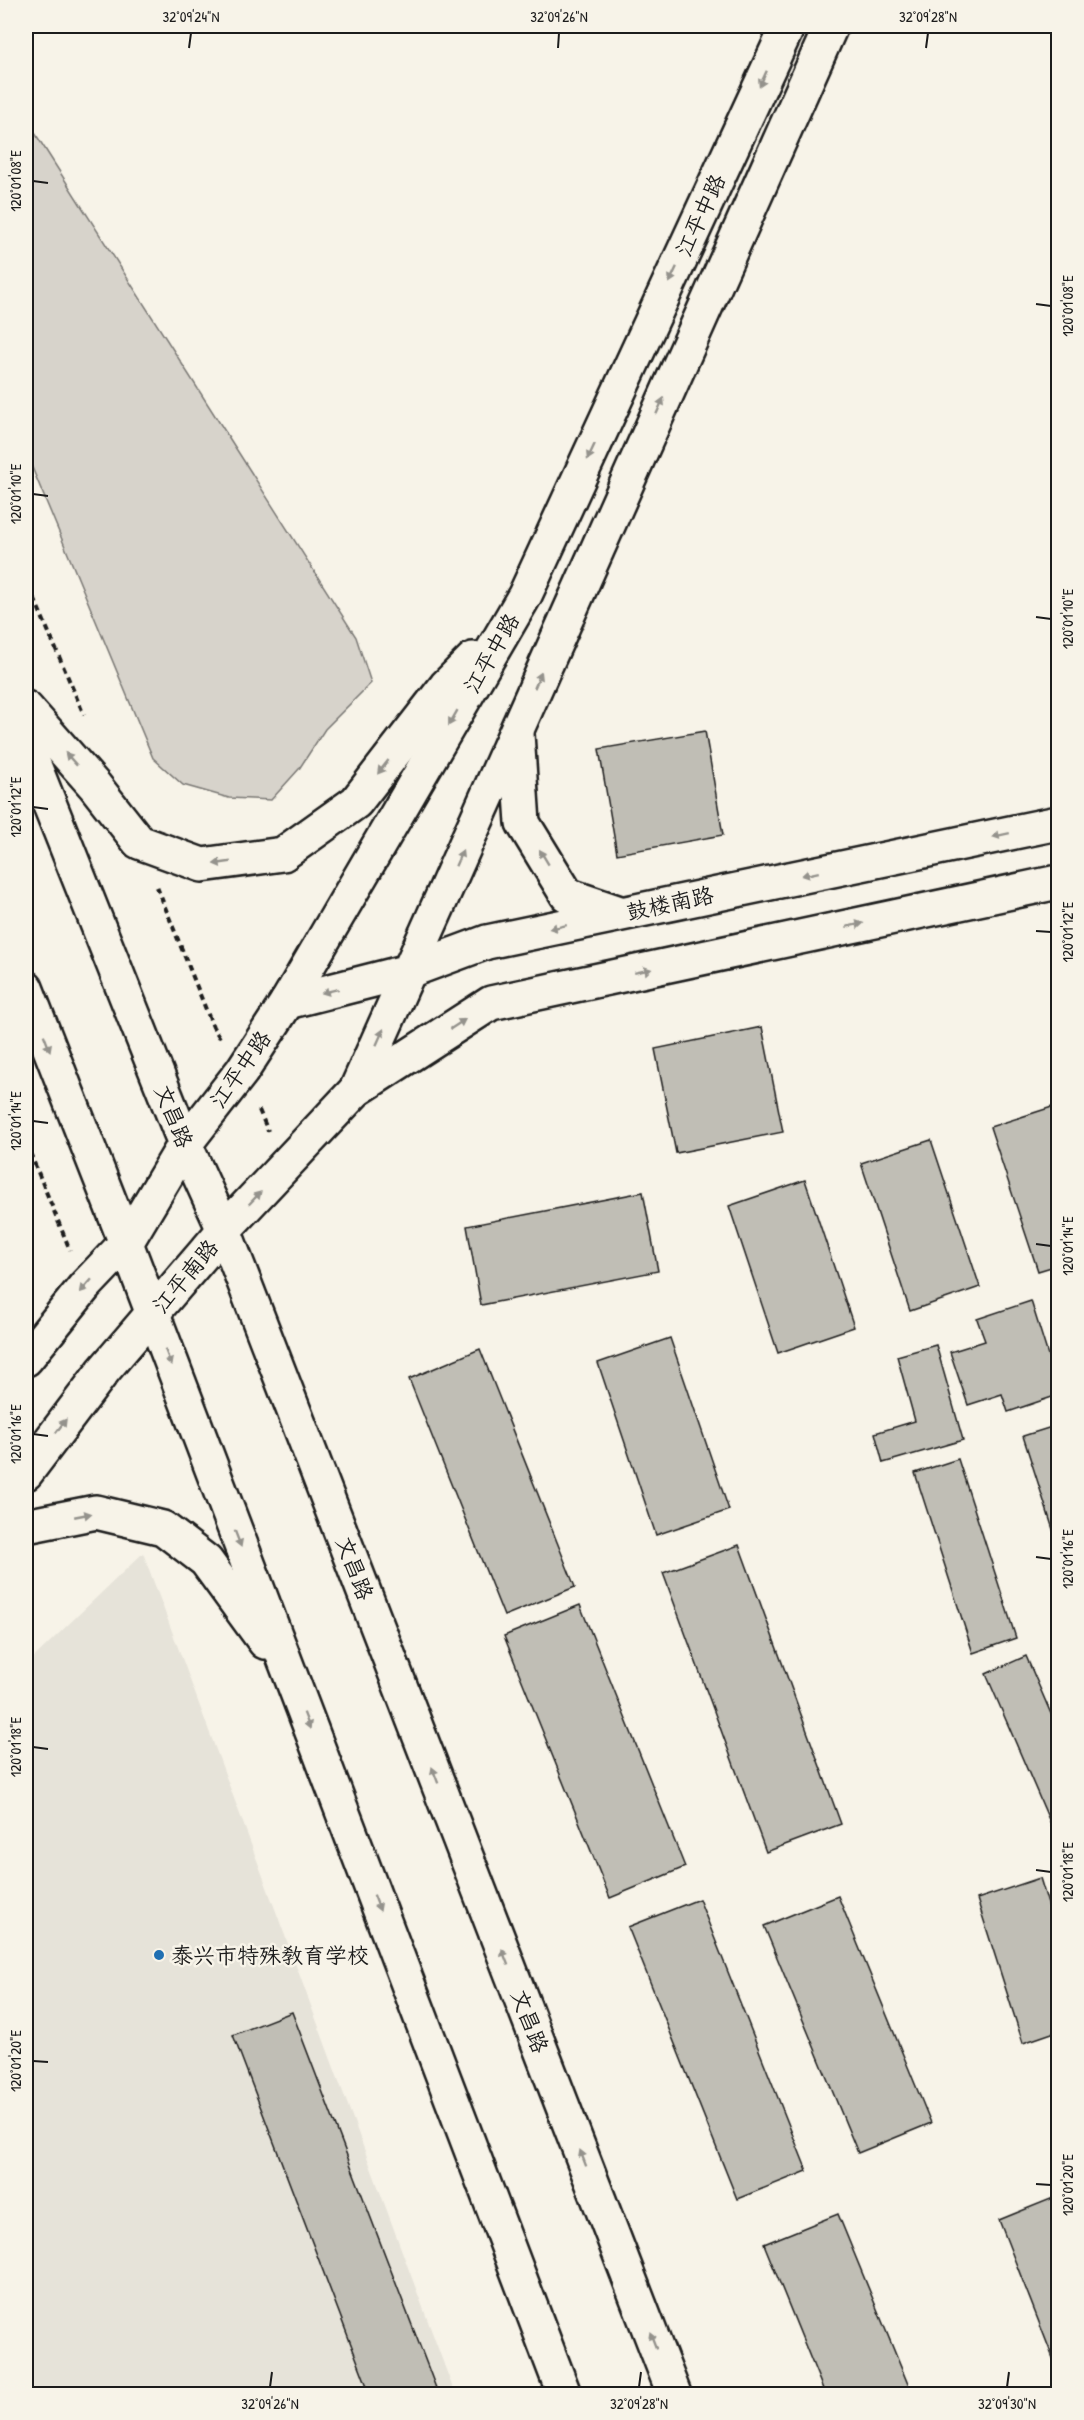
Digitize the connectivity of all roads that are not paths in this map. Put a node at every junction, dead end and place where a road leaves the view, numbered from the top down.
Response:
1 (788, 26) edge
2 (831, 26) edge
3 (505, 629) junction
4 (26, 708) edge
5 (516, 729) junction
6 (26, 745) edge
7 (1059, 823) edge
8 (1059, 882) edge
9 (620, 913) junction
10 (409, 971) junction
11 (26, 988) edge
12 (287, 1002) junction
13 (356, 1090) junction
14 (185, 1144) junction
15 (224, 1230) junction
16 (126, 1243) junction
17 (152, 1315) junction
18 (26, 1359) edge
19 (26, 1473) edge
20 (26, 1526) edge
21 (292, 1679) junction
22 (564, 2394) edge
23 (674, 2394) edge

1 -> 3 main road, 江平中路
5 -> 2 main road, 江平中路
3 -> 4 main road
3 -> 12 main road, 江平中路
9 -> 5 main road
10 -> 5 main road, 江平中路
6 - 14 main road, 文昌路
7 -> 9 main road, 鼓楼南路
13 -> 8 main road
9 -> 10 main road, 鼓楼南路
10 -> 12 main road, 鼓楼南路
13 -> 10 main road, 江平中路
11 -> 16 main road
12 - 14 main road, 江平中路
15 -> 13 main road, 江平南路
14 - 15 main road, 文昌路
14 - 16 main road, 江平中路
15 - 17 main road, 江平南路
23 -> 15 main road, 文昌路
16 - 17 main road
16 -> 18 main road
19 -> 17 main road, 江平南路
17 -> 21 main road
20 -> 21 main road
21 -> 22 main road

